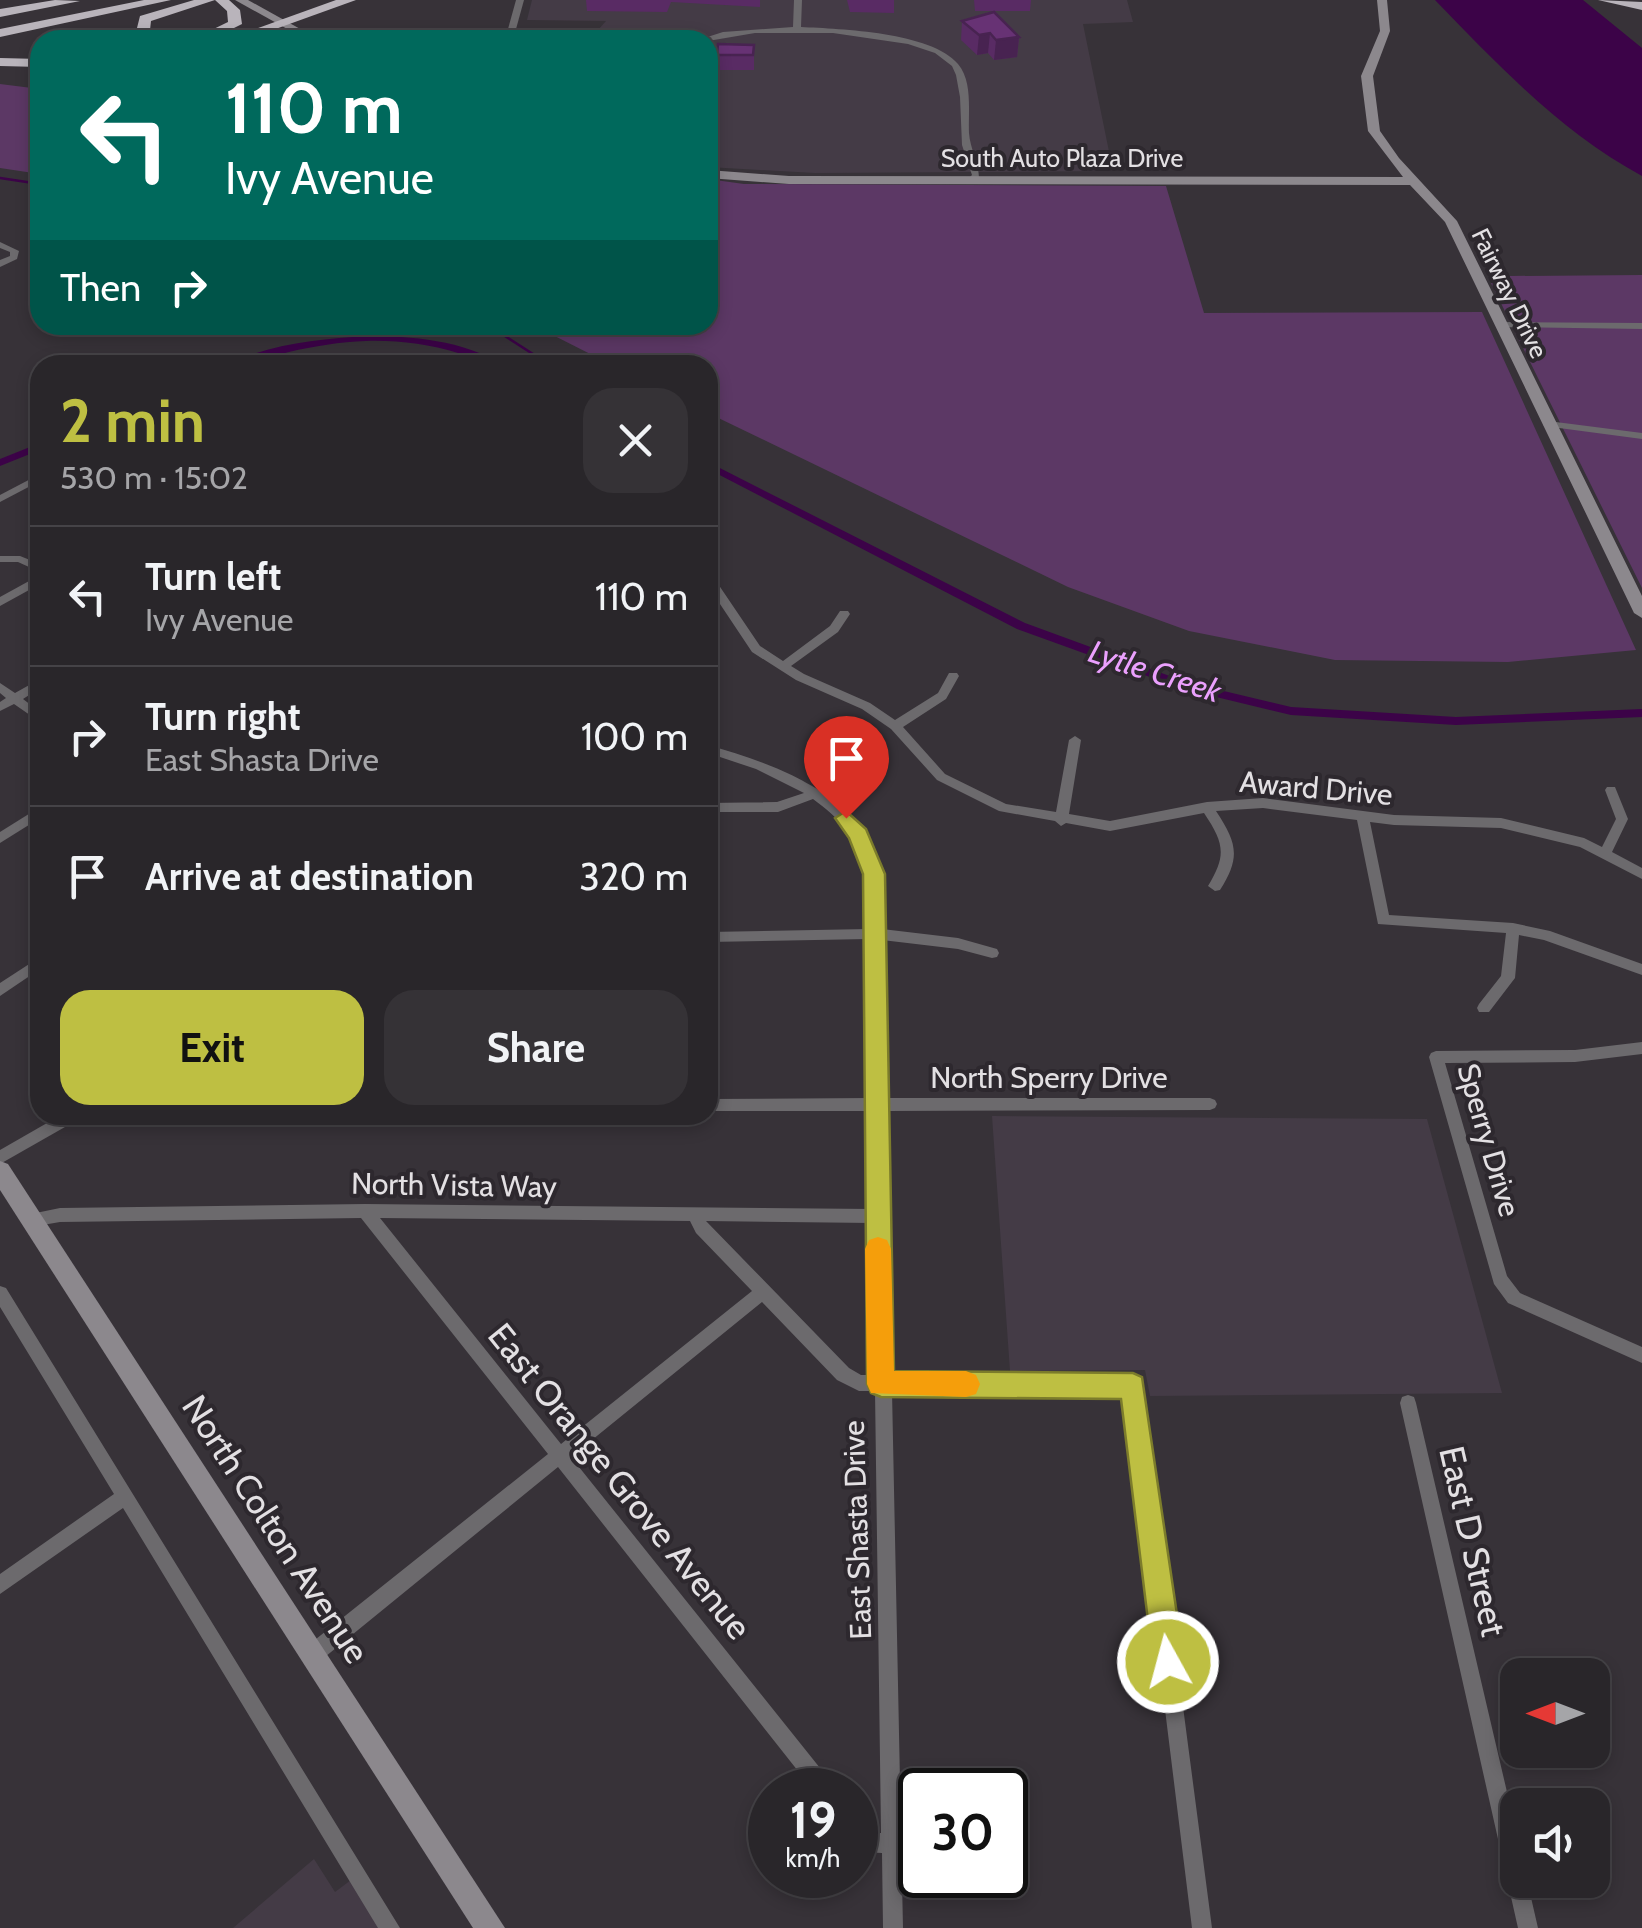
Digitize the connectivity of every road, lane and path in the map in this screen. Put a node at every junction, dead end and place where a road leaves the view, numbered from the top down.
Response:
1 (30, 0) edge
2 (88, 0) edge
3 (104, 0) edge
4 (164, 0) edge
5 (208, 0) edge
6 (348, 0) edge
7 (520, 0) edge
8 (798, 0) edge
9 (1382, 0) edge
10 (1612, 1) edge
11 (233, 2) edge
12 (1642, 6) edge
13 (0, 10) edge
14 (0, 22) edge
15 (282, 23) junction
16 (144, 30) edge
17 (221, 30) edge
18 (261, 30) edge
19 (296, 30) edge
20 (512, 30) edge
21 (797, 32) junction
22 (0, 34) edge
23 (718, 36) edge
24 (0, 62) edge
25 (30, 63) edge
26 (718, 175) edge
27 (971, 180) junction
28 (1416, 181) junction
29 (0, 244) edge
30 (0, 264) edge
31 (1501, 325) junction
32 (1642, 326) edge
33 (1548, 424) junction
34 (1642, 436) edge
35 (30, 483) edge
36 (0, 499) edge
37 (0, 559) edge
38 (30, 564) edge
39 (30, 585) edge
40 (718, 593) edge
41 (0, 602) edge
42 (1642, 613) edge
43 (844, 614) dead end
44 (782, 667) junction
45 (953, 676) dead end
46 (0, 687) edge
47 (30, 689) edge
48 (14, 698) junction
49 (0, 707) edge
50 (30, 710) edge
51 (895, 726) junction
52 (1075, 740) dead end
53 (718, 752) edge
54 (1611, 790) dead end
55 (814, 794) junction
56 (1207, 807) junction
57 (718, 808) edge
58 (1363, 816) junction
59 (30, 818) edge
60 (1061, 821) junction
61 (0, 838) edge
62 (1605, 853) junction
63 (1642, 874) edge
64 (1215, 886) dead end
65 (1513, 928) junction
66 (874, 936) junction
67 (718, 937) edge
68 (992, 953) dead end
69 (30, 969) edge
70 (1642, 970) edge
71 (0, 990) edge
72 (1484, 1008) dead end
73 (1642, 1048) edge
74 (876, 1104) junction
75 (1210, 1104) dead end
76 (718, 1105) edge
77 (57, 1125) edge
78 (0, 1158) edge
79 (0, 1170) edge
80 (365, 1211) junction
81 (695, 1216) junction
82 (877, 1216) junction
83 (31, 1220) junction
84 (763, 1292) junction
85 (0, 1293) edge
86 (1642, 1355) edge
87 (881, 1384) junction
88 (1408, 1403) dead end
89 (559, 1459) junction
90 (124, 1497) junction
91 (0, 1585) edge
92 (313, 1654) junction
93 (807, 1768) edge
94 (878, 1843) edge
95 (893, 1844) junction
96 (390, 1928) edge
97 (490, 1928) edge
98 (894, 1928) edge
99 (1202, 1928) edge
100 (1528, 1928) edge

1 - 13 highway
2 - 13 highway
3 - 14 highway
4 - 22 highway
5 - 16 highway
6 - 15 highway
7 - 20 street
8 - 21 street
9 - 28 street, Fairway Drive
10 - 12 highway
11 - 15 street
11 - 17 highway
15 - 18 highway
15 - 19 street
21 - 23 street
21 - 27 street
24 - 25 highway
26 - 27 street, South Auto Plaza Drive
27 - 28 street, South Auto Plaza Drive
28 - 31 street, Fairway Drive
29 - 30 street
31 - 32 street
31 - 33 street, Fairway Drive
33 - 34 street
33 - 42 street, Fairway Drive
35 - 36 street
37 - 38 street
39 - 41 street
40 - 44 street, Award Drive
43 - 44 street
44 - 51 street, Award Drive
45 - 51 street
46 - 48 street
47 - 48 street
48 - 49 street
48 - 50 street
51 - 60 street, Award Drive
52 - 60 street
53 - 55 street, East Shasta Drive
54 - 62 street
55 - 57 street
55 - 66 street, East Shasta Drive
56 - 58 street, Award Drive
56 - 60 street, Award Drive
56 - 64 street
58 - 62 street, Award Drive
58 - 65 street
59 - 61 street
62 - 63 street, Award Drive
65 - 70 street
65 - 72 street
66 - 67 street
66 - 68 street
66 - 74 street, East Shasta Drive
69 - 71 street
73 - 86 street, Sperry Drive
74 - 75 street, North Sperry Drive
74 - 76 street, North Sperry Drive
74 - 82 street, East Shasta Drive
77 - 78 street
79 - 83 street, North Colton Avenue
80 - 81 street, North Vista Way
80 - 83 street, North Vista Way
80 - 89 street, East Orange Grove Avenue
81 - 82 street, North Vista Way
81 - 84 street
82 - 87 street, East Shasta Drive
83 - 92 street, North Colton Avenue
84 - 87 street
84 - 89 street
85 - 90 street
87 - 95 street, East Shasta Drive
87 - 99 street
88 - 100 street, East D Street
89 - 92 street
89 - 93 street, East Orange Grove Avenue
90 - 91 street
90 - 96 street
92 - 97 street, North Colton Avenue
94 - 95 street
95 - 98 street, East Shasta Drive

